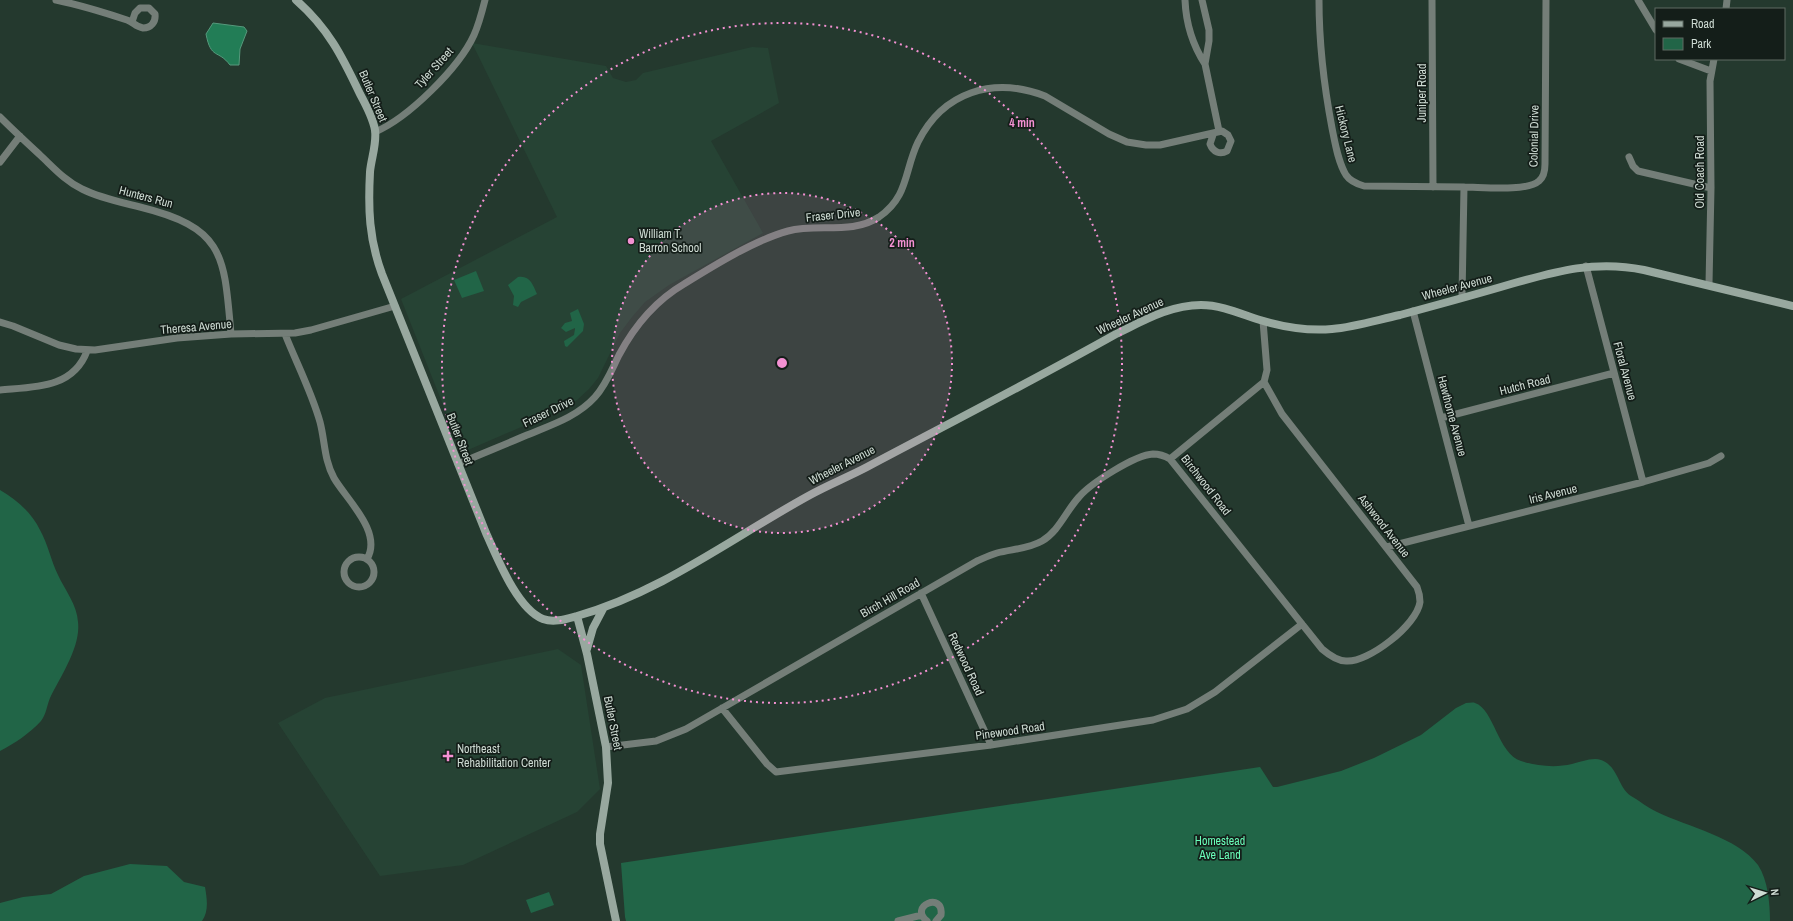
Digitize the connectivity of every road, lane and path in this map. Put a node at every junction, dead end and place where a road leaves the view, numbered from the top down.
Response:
1 (56, 0) edge
2 (296, 0) edge
3 (485, 0) edge
4 (1186, 0) edge
5 (1202, 0) edge
6 (1319, 0) edge
7 (1432, 0) edge
8 (1546, 0) edge
9 (1638, 0) edge
10 (132, 22) dead end
11 (1655, 28) edge
12 (1682, 60) edge
13 (1714, 60) edge
14 (1205, 64) junction
15 (1711, 71) junction
16 (0, 117) edge
17 (375, 132) junction
18 (20, 136) junction
19 (1629, 157) dead end
20 (0, 162) edge
21 (1433, 187) junction
22 (1464, 187) junction
23 (1711, 188) junction
24 (1586, 266) junction
25 (1709, 284) junction
26 (1462, 297) junction
27 (395, 306) junction
28 (1793, 306) edge
29 (1414, 311) junction
30 (1263, 321) junction
31 (0, 322) edge
32 (231, 334) junction
33 (284, 334) junction
34 (87, 351) junction
35 (1614, 373) junction
36 (1264, 382) junction
37 (0, 390) edge
38 (1441, 418) junction
39 (1721, 456) dead end
40 (1170, 459) junction
41 (458, 464) junction
42 (1643, 482) junction
43 (1469, 526) junction
44 (1387, 547) junction
45 (367, 559) junction
46 (922, 593) junction
47 (603, 609) junction
48 (576, 616) junction
49 (1302, 624) junction
50 (587, 654) junction
51 (1341, 661) joint
52 (722, 708) junction
53 (991, 745) junction
54 (606, 747) junction
55 (922, 915) junction
56 (616, 921) edge
57 (898, 921) edge
58 (927, 921) edge
59 (936, 921) edge

1 - 10 street
2 - 17 street, Butler Street
3 - 17 street, Tyler Street
4 - 14 street
5 - 14 street
6 - 21 street, Hickory Lane
7 - 21 street, Juniper Road
8 - 22 street, Colonial Drive
9 - 11 street
12 - 15 street
13 - 15 street, Old Coach Road
14 - 41 street, Fraser Drive
15 - 23 street, Old Coach Road
16 - 18 street, Hunters Run
17 - 27 street, Butler Street
18 - 20 street
18 - 32 street, Hunters Run
19 - 23 street
21 - 22 street, Hickory Lane
22 - 26 street
23 - 25 street, Old Coach Road
24 - 25 street, Wheeler Avenue
24 - 26 street, Wheeler Avenue
24 - 35 street, Floral Avenue
25 - 28 street, Wheeler Avenue
26 - 29 street, Wheeler Avenue
27 - 33 street, Theresa Avenue
27 - 41 street, Butler Street
29 - 30 street, Wheeler Avenue
29 - 38 street, Hawthorne Avenue
30 - 36 street
30 - 47 street, Wheeler Avenue
31 - 34 street, Theresa Avenue
32 - 33 street, Theresa Avenue
32 - 34 street, Theresa Avenue
33 - 45 street
34 - 37 street
35 - 38 street, Hutch Road
35 - 42 street, Floral Avenue
36 - 40 street, Birchwood Road
36 - 44 street, Ashwood Avenue
38 - 43 street, Hawthorne Avenue
39 - 42 street, Iris Avenue
40 - 46 street, Birch Hill Road
40 - 49 street, Birchwood Road
41 - 48 street, Butler Street
42 - 43 street, Iris Avenue
43 - 44 street, Iris Avenue
44 - 51 street, Ashwood Avenue
45 - 45 street
46 - 52 street, Birch Hill Road
46 - 53 street, Redwood Road
47 - 48 street, Wheeler Avenue
47 - 50 street
48 - 50 street, Butler Street
49 - 51 street, Birchwood Road
49 - 53 street, Pinewood Road
50 - 54 street, Butler Street
52 - 53 street, Pinewood Road
52 - 54 street, Birch Hill Road
54 - 56 street, Butler Street
55 - 57 street
55 - 58 street
55 - 59 street

